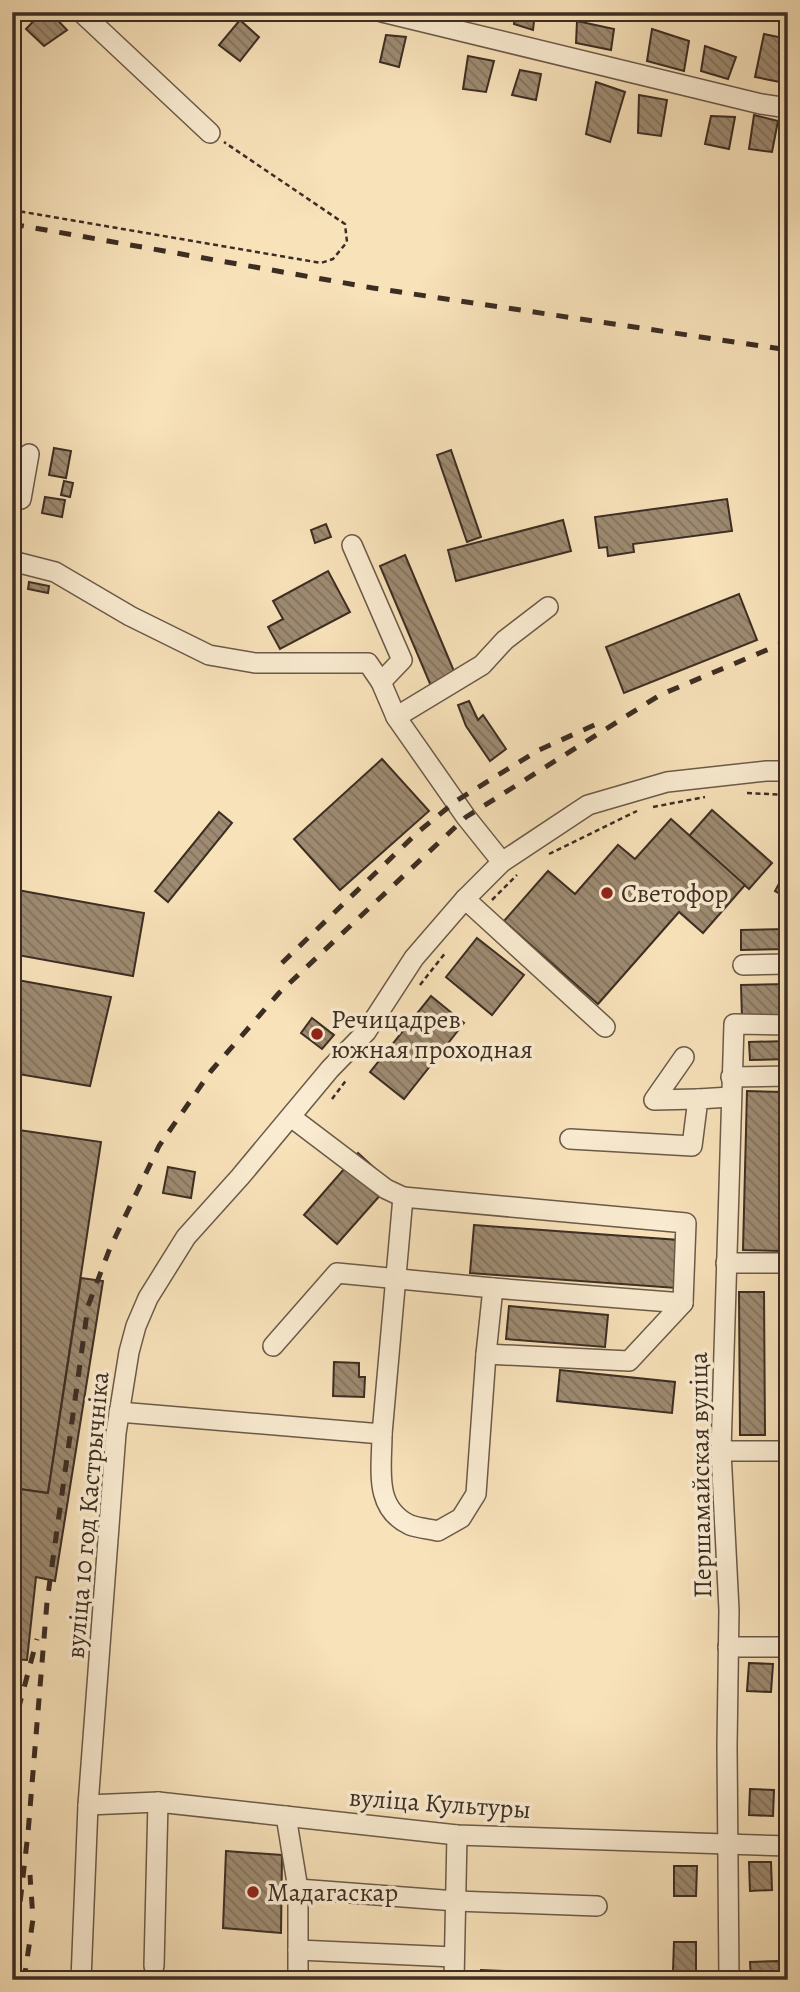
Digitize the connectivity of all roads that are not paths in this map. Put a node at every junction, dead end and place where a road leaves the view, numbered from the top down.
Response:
1 (81, 12) edge
2 (382, 12) edge
3 (788, 108) edge
4 (210, 133) road end
5 (29, 454) dead end
6 (12, 498) edge
7 (352, 545) dead end
8 (12, 561) edge
9 (548, 607) dead end
10 (381, 682) junction
11 (396, 717) junction
12 (788, 771) edge
13 (502, 862) junction
14 (472, 906) junction
15 (788, 964) edge
16 (743, 965) dead end
17 (788, 1026) edge
18 (605, 1027) dead end
19 (684, 1057) dead end
20 (788, 1076) edge
21 (731, 1077) junction
22 (730, 1097) junction
23 (698, 1100) junction
24 (291, 1117) junction
25 (570, 1139) dead end
26 (403, 1197) junction
27 (726, 1263) junction
28 (788, 1263) edge
29 (395, 1280) junction
30 (494, 1288) junction
31 (683, 1303) junction
32 (273, 1346) dead end
33 (486, 1354) junction
34 (119, 1412) junction
35 (382, 1434) junction
36 (722, 1451) junction
37 (788, 1451) edge
38 (728, 1647) junction
39 (788, 1647) edge
40 (158, 1802) junction
41 (88, 1805) junction
42 (286, 1816) junction
43 (457, 1835) junction
44 (727, 1844) junction
45 (788, 1846) edge
46 (298, 1889) junction
47 (456, 1900) junction
48 (597, 1906) dead end
49 (298, 1950) junction
50 (454, 1957) junction
51 (154, 1966) dead end
52 (80, 1980) edge
53 (298, 1980) edge
54 (454, 1980) edge
55 (729, 1980) edge

1 - 4 street
2 - 3 street
5 - 6 street
7 - 10 street
8 - 10 street
9 - 11 street
10 - 11 street
11 - 13 street
12 - 13 street, вуліца 10 год Кастрычніка
13 - 14 street, вуліца 10 год Кастрычніка
14 - 18 street
14 - 24 street, вуліца 10 год Кастрычніка
15 - 16 street
17 - 21 street, Першамайская вуліца
19 - 23 street
20 - 21 street
21 - 22 street, Першамайская вуліца
22 - 23 street
22 - 27 street, Першамайская вуліца
23 - 25 street
24 - 26 street
24 - 34 street, вуліца 10 год Кастрычніка
26 - 29 street
26 - 31 street
27 - 28 street
27 - 36 street, Першамайская вуліца
29 - 30 street
29 - 32 street
29 - 35 street
30 - 31 street
30 - 33 street
31 - 33 street
33 - 35 street
34 - 35 street
34 - 41 street, вуліца 10 год Кастрычніка
36 - 37 street
36 - 38 street, Першамайская вуліца
38 - 39 street
38 - 44 street, Першамайская вуліца
40 - 41 street, вуліца Культуры
40 - 42 street, вуліца Культуры
40 - 51 street
41 - 52 street, вуліца 10 год Кастрычніка
42 - 43 street, вуліца Культуры
42 - 46 street
43 - 44 street, вуліца Культуры
43 - 47 street
44 - 45 street, вуліца Культуры
44 - 55 street, Першамайская вуліца
46 - 47 street
46 - 49 street
47 - 48 street
47 - 50 street
49 - 50 street
49 - 53 street
50 - 54 street

